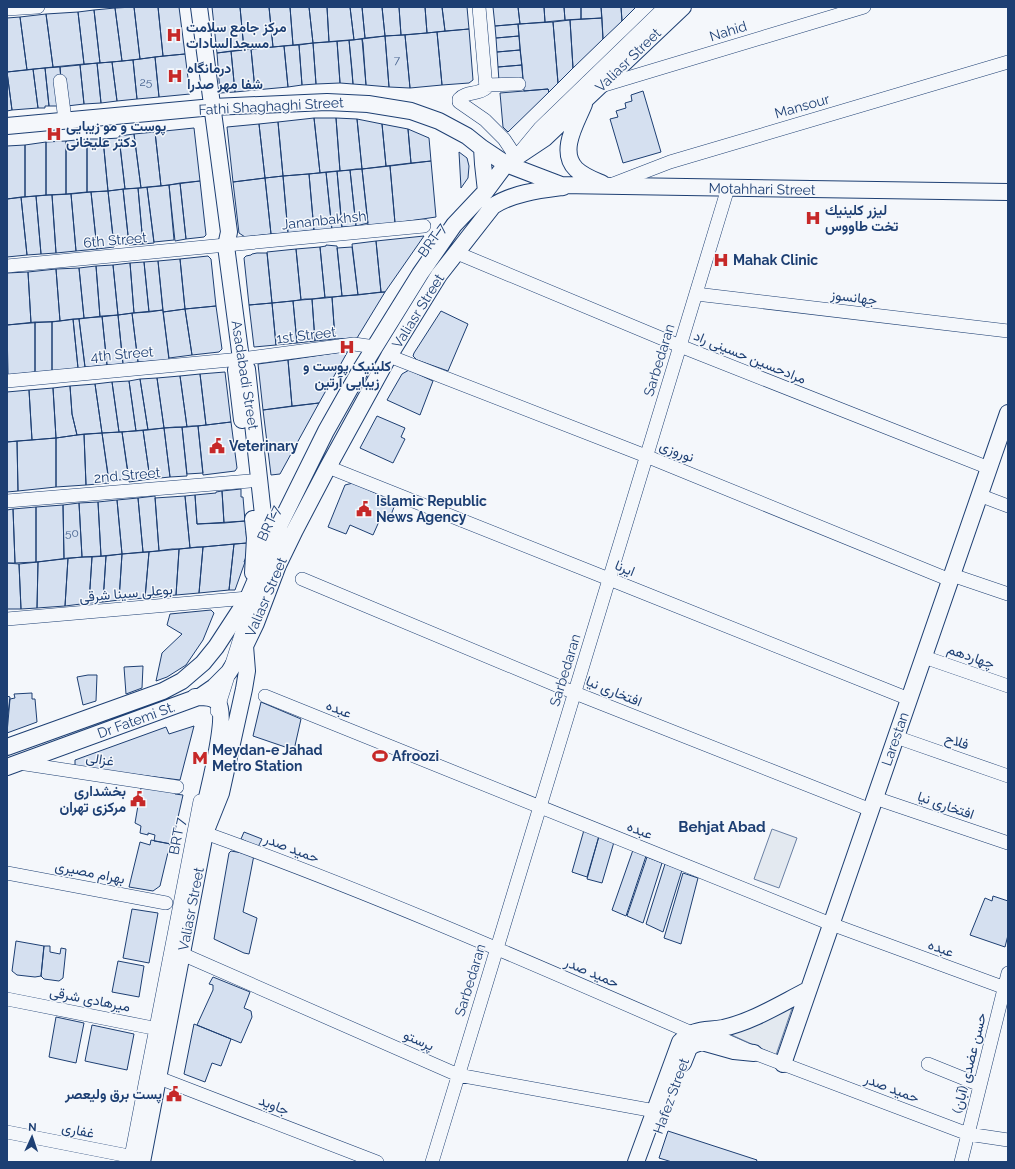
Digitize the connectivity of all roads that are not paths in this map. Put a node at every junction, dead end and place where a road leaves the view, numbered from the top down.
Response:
1 (38, 7) edge
2 (188, 7) edge
3 (199, 7) edge
4 (479, 7) edge
5 (665, 7) edge
6 (683, 7) edge
7 (864, 7) edge
8 (7, 10) edge
9 (1008, 62) edge
10 (60, 81) dead end
11 (519, 84) dead end
12 (486, 85) junction
13 (601, 86) junction
14 (587, 99) junction
15 (208, 108) junction
16 (65, 120) junction
17 (7, 126) edge
18 (482, 148) junction
19 (513, 164) junction
20 (570, 186) junction
21 (607, 186) junction
22 (728, 188) junction
23 (486, 191) junction
24 (1008, 192) edge
25 (424, 226) dead end
26 (226, 246) junction
27 (457, 253) junction
28 (7, 266) edge
29 (696, 294) junction
30 (1008, 331) edge
31 (680, 346) junction
32 (375, 347) junction
33 (389, 356) junction
34 (241, 359) junction
35 (7, 381) edge
36 (1008, 416) edge
37 (646, 456) junction
38 (328, 467) junction
39 (989, 468) junction
40 (250, 481) junction
41 (980, 496) junction
42 (7, 501) edge
43 (1008, 506) edge
44 (285, 514) junction
45 (264, 520) junction
46 (272, 559) junction
47 (951, 577) junction
48 (302, 579) dead end
49 (609, 579) junction
50 (1008, 594) edge
51 (248, 598) junction
52 (7, 619) edge
53 (245, 646) junction
54 (924, 657) junction
55 (229, 672) junction
56 (1008, 686) edge
57 (575, 692) junction
58 (265, 696) dead end
59 (149, 697) junction
60 (200, 697) junction
61 (909, 699) junction
62 (219, 704) junction
63 (896, 737) junction
64 (7, 747) edge
65 (13, 765) edge
66 (1008, 776) edge
67 (177, 787) dead end
68 (873, 804) junction
69 (540, 807) junction
70 (205, 833) junction
71 (1008, 843) edge
72 (7, 873) edge
73 (166, 903) dead end
74 (831, 924) junction
75 (497, 948) junction
76 (182, 954) junction
77 (1008, 973) edge
78 (1006, 988) edge
79 (808, 990) junction
80 (7, 999) edge
81 (162, 1030) junction
82 (692, 1033) junction
83 (754, 1053) junction
84 (783, 1064) junction
85 (928, 1064) dead end
86 (458, 1075) junction
87 (159, 1078) junction
88 (980, 1085) junction
89 (660, 1112) junction
90 (7, 1132) edge
91 (968, 1134) junction
92 (1008, 1140) edge
93 (136, 1160) edge
94 (377, 1162) edge
95 (432, 1162) edge
96 (636, 1162) edge
97 (646, 1162) edge
98 (961, 1162) edge

1 - 8 street
2 - 15 main road, Asadabadi Street
3 - 15 main road, Asadabadi Street
4 - 12 street
5 - 19 street, BRT 7
6 - 13 main road, Valiasr Street
7 - 13 street, Nahid
9 - 21 street, Mansour
10 - 16 street
11 - 12 street
12 - 19 street
13 - 14 main road, Valiasr Street
14 - 19 main road, Valiasr Street
14 - 21 main road
15 - 16 main road, Fathi Shaghaghi Street
15 - 18 main road, Fathi Shaghaghi Street
15 - 26 main road, Asadabadi Street
16 - 17 main road, Fathi Shaghaghi Street
18 - 19 main road, Fathi Shaghaghi Street
18 - 23 main road
19 - 20 main road, Motahhari Street
19 - 23 main road, Valiasr Street
19 - 46 street, BRT 7
20 - 21 main road, Motahhari Street
20 - 27 main road, Valiasr Street
21 - 22 main road, Motahhari Street
22 - 24 main road, Motahhari Street
22 - 29 street, Sarbedaran
23 - 32 main road, Valiasr Street
25 - 26 street, Jananbakhsh
26 - 28 street, 6th Street
26 - 34 main road, Asadabadi Street
27 - 31 street, مرادحسین حسینی راد
27 - 33 main road, Valiasr Street
29 - 30 street, جهانسوز
29 - 31 street, Sarbedaran
31 - 37 street, Sarbedaran
31 - 39 street, مرادحسین حسینی راد
32 - 34 street, 1st Street
32 - 44 main road, Valiasr Street
33 - 37 street, نوروزی
33 - 38 main road, Valiasr Street
34 - 35 street, 4th Street
34 - 40 main road
34 - 45 main road, Asadabadi Street
36 - 39 main road, Larestan
37 - 47 street, نوروزی
37 - 49 street, Sarbedaran
38 - 46 main road, Valiasr Street
38 - 49 street, ايرنا
39 - 41 main road, Larestan
40 - 42 street, 2nd Street
40 - 51 main road
41 - 43 street
41 - 47 main road, Larestan
44 - 45 main road
44 - 46 main road, Valiasr Street
45 - 46 main road, Asadabadi Street
46 - 51 main road, Valiasr Street
46 - 53 main road, Valiasr Street
46 - 55 street, BRT 7
47 - 50 street, نوروزی
47 - 54 main road, Larestan
48 - 57 street, افتخاری نیا
49 - 57 street, Sarbedaran
49 - 61 street, ايرنا
51 - 52 street, بوعلی سینا شرقی
51 - 59 main road, Valiasr Street
53 - 55 main road, Dr Fatemi St.
53 - 70 main road, Valiasr Street
54 - 56 street, چهاردهم
54 - 61 main road, Larestan
55 - 60 main road, Dr Fatemi St.
55 - 62 street, BRT 7
57 - 68 street, افتخاری نیا
57 - 69 street, Sarbedaran
58 - 69 street, عبده
59 - 60 main road
59 - 64 main road, Dr Fatemi St.
60 - 62 main road
60 - 65 main road, Dr Fatemi St.
61 - 63 main road, Larestan
62 - 70 main road
62 - 81 street, BRT 7
63 - 66 street, فلاح
63 - 68 main road, Larestan
65 - 67 street, غزالی
68 - 71 street, افتخاری نیا
68 - 74 main road, Larestan
69 - 74 street, عبده
69 - 75 street, Sarbedaran
70 - 75 street, حمید صدر
70 - 76 main road, Valiasr Street
72 - 73 street, بهرام مصیری
74 - 78 street, عبده
74 - 79 main road, Larestan
75 - 82 street, حمید صدر
75 - 86 street, Sarbedaran
76 - 81 main road, Valiasr Street
76 - 86 street, پرستو
77 - 78 street, حسن عضدی (آبان)
78 - 88 street, حسن عضدی (آبان)
79 - 82 main road
79 - 84 main road, Larestan
80 - 81 street, میرهادی شرقی
81 - 87 main road, Valiasr Street
81 - 93 street, BRT 7
82 - 83 street, حمید صدر
82 - 89 main road, Hafez Street
83 - 84 street, حمید صدر
83 - 89 main road, Hafez Street
84 - 91 street, حمید صدر
85 - 88 street
86 - 89 street, پرستو
86 - 95 street, Sarbedaran
87 - 93 main road, Valiasr Street
87 - 94 street, جاوید
88 - 91 street, حسن عضدی (آبان)
89 - 96 main road, Hafez Street
89 - 97 main road, Hafez Street
90 - 93 street, غفاری
91 - 92 street, حمید صدر
91 - 98 street, حسن عضدی (آبان)

